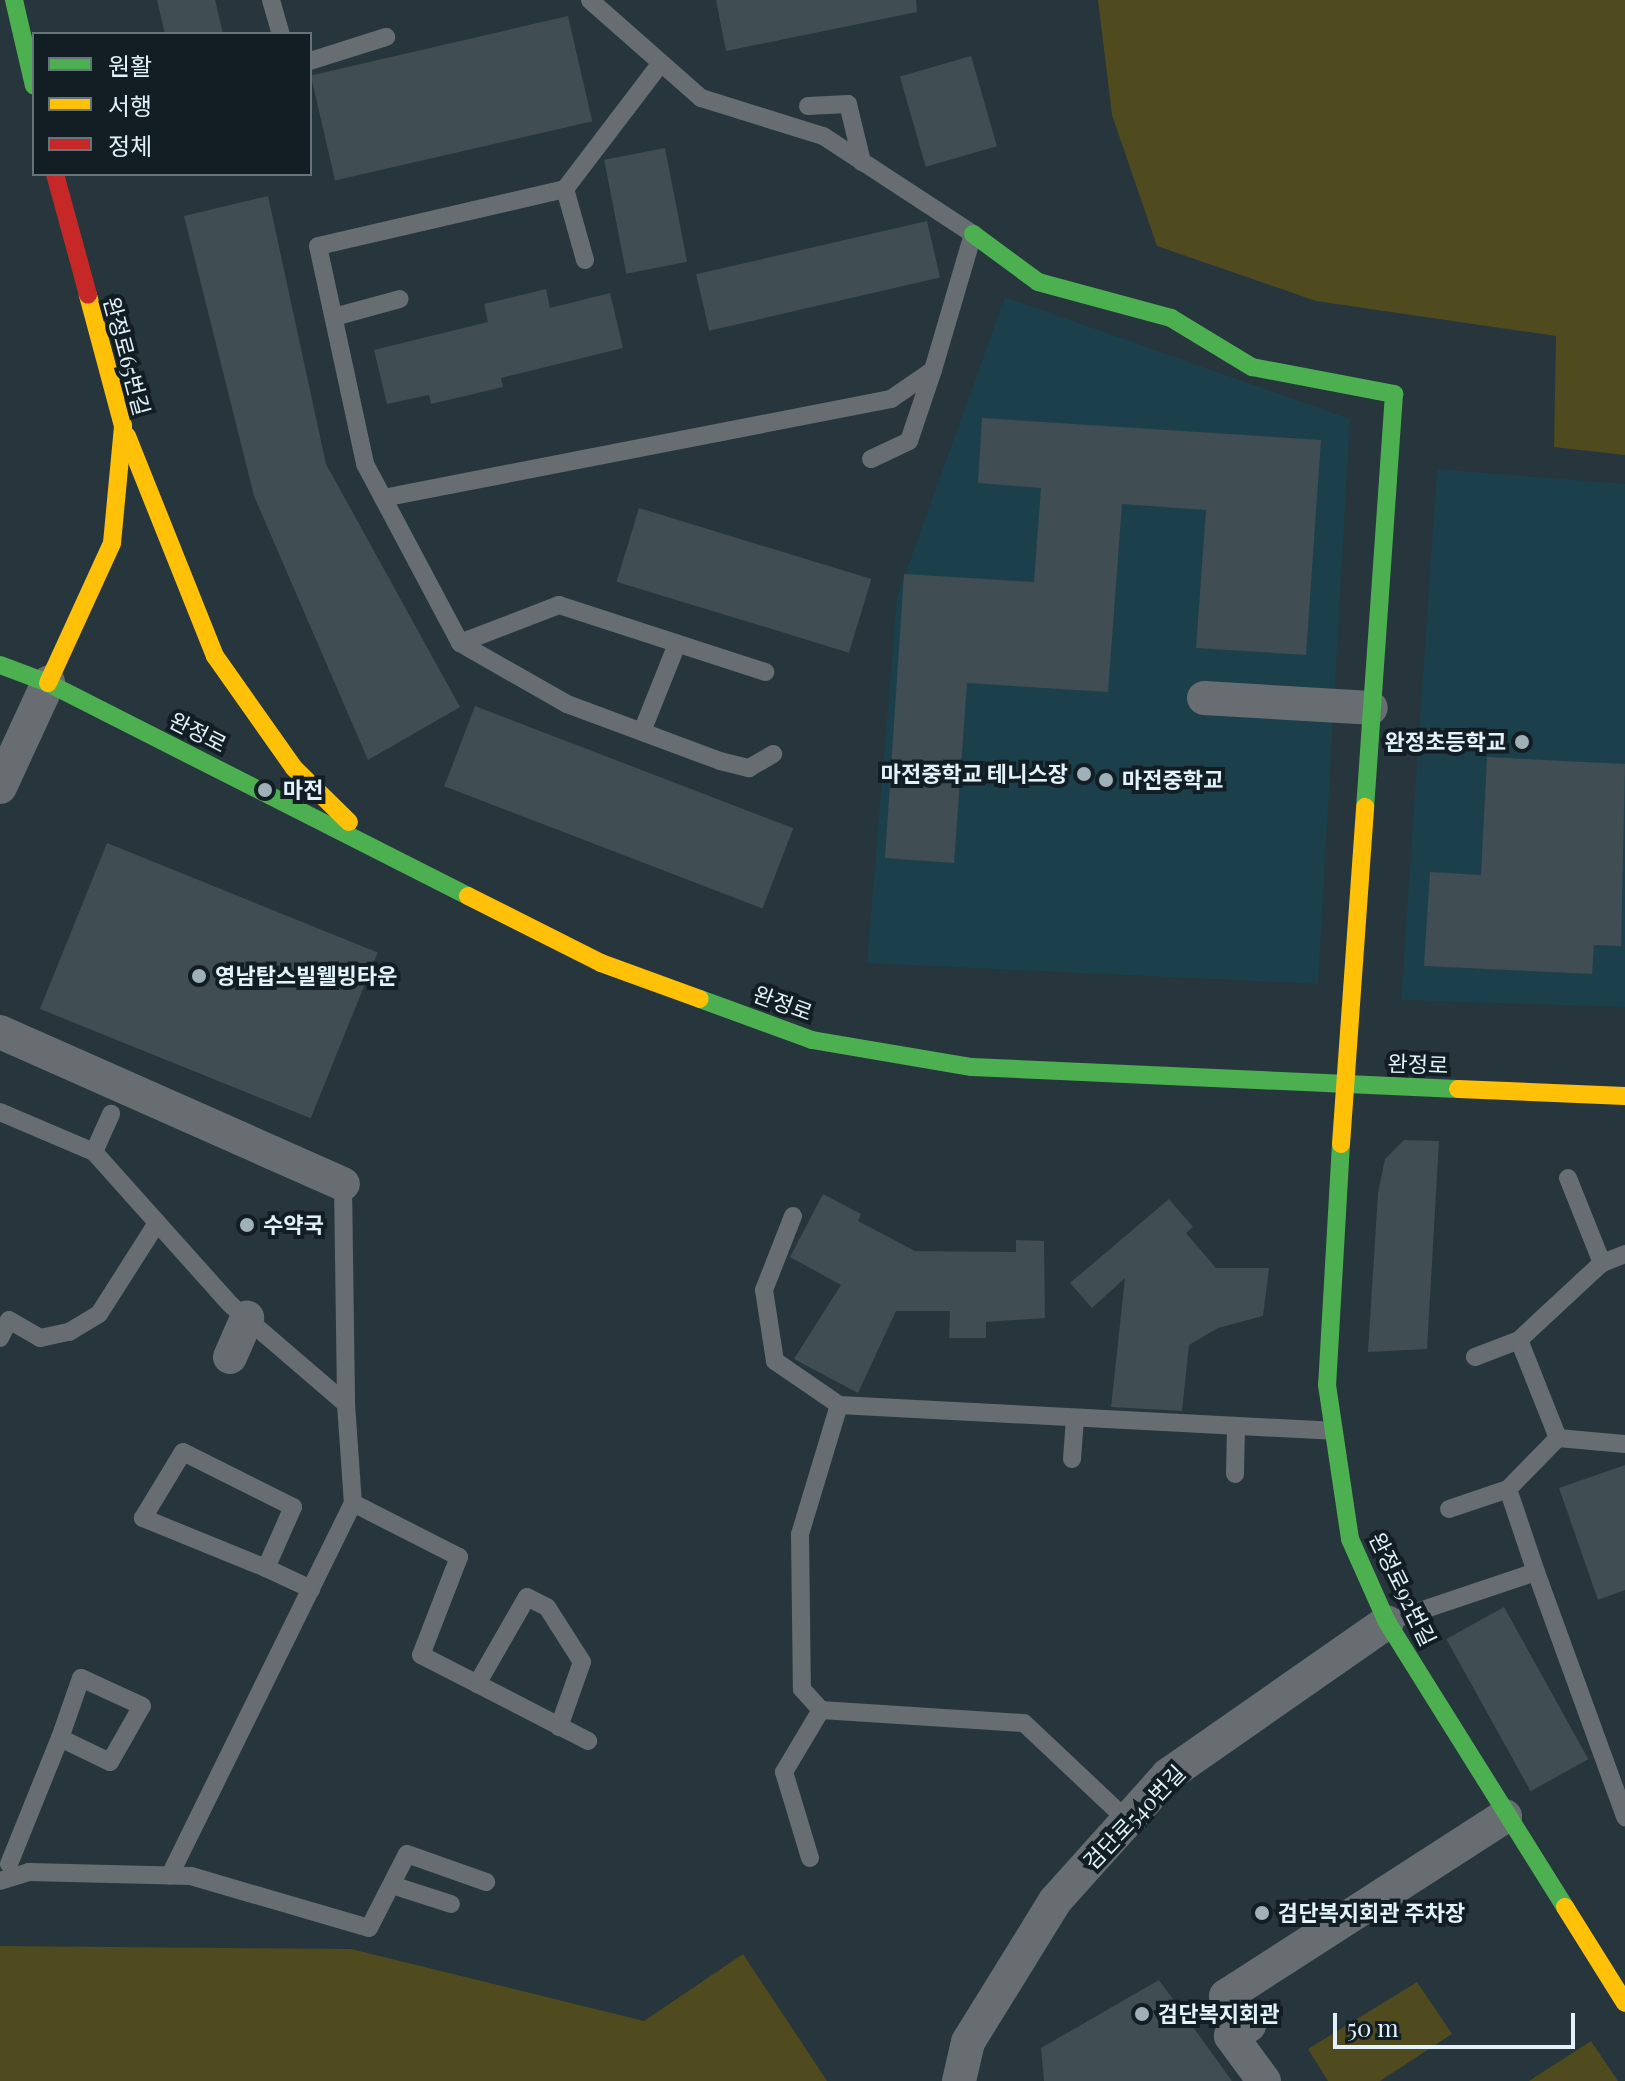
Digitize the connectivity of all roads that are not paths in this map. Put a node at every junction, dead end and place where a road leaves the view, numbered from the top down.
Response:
1 (14, 0) edge
2 (271, 0) edge
3 (590, 0) edge
4 (280, 32) edge
5 (386, 37) dead end
6 (312, 60) edge
7 (661, 63) junction
8 (32, 77) edge
9 (808, 106) dead end
10 (862, 162) junction
11 (56, 176) edge
12 (565, 189) junction
13 (973, 234) junction
14 (585, 260) dead end
15 (400, 299) dead end
16 (334, 317) junction
17 (933, 370) junction
18 (123, 426) junction
19 (871, 459) dead end
20 (383, 498) junction
21 (460, 643) junction
22 (677, 644) junction
23 (0, 665) edge
24 (765, 672) dead end
25 (48, 683) junction
26 (1204, 698) dead end
27 (1371, 708) junction
28 (643, 729) junction
29 (773, 754) dead end
30 (0, 787) edge
31 (381, 852) junction
32 (0, 1032) edge
33 (1345, 1085) junction
34 (1625, 1096) edge
35 (0, 1112) edge
36 (111, 1114) dead end
37 (94, 1152) junction
38 (1568, 1178) dead end
39 (343, 1184) joint
40 (793, 1216) dead end
41 (157, 1223) junction
42 (1625, 1254) edge
43 (1602, 1263) junction
44 (4, 1318) edge
45 (247, 1318) junction
46 (0, 1338) edge
47 (1519, 1340) junction
48 (230, 1357) dead end
49 (1475, 1357) dead end
50 (346, 1404) junction
51 (839, 1405) junction
52 (1075, 1418) junction
53 (1236, 1426) junction
54 (1332, 1431) junction
55 (1558, 1438) junction
56 (1625, 1444) edge
57 (1072, 1459) dead end
58 (1235, 1474) dead end
59 (1508, 1489) junction
60 (353, 1503) junction
61 (1449, 1509) dead end
62 (266, 1568) junction
63 (1536, 1572) junction
64 (311, 1589) junction
65 (1387, 1622) junction
66 (477, 1684) junction
67 (821, 1710) junction
68 (559, 1727) junction
69 (60, 1738) junction
70 (588, 1741) dead end
71 (1505, 1816) junction
72 (1625, 1817) edge
73 (1127, 1820) junction
74 (810, 1858) dead end
75 (3, 1868) edge
76 (170, 1875) junction
77 (486, 1882) dead end
78 (392, 1885) junction
79 (451, 1904) dead end
80 (1625, 2003) edge
81 (959, 2081) edge
82 (1264, 2081) edge

1 - 8 street
2 - 4 lane
3 - 7 lane
5 - 6 lane
7 - 10 lane
7 - 12 lane
9 - 10 lane
10 - 13 lane
11 - 18 street, 완정로65번길
12 - 14 lane
12 - 16 lane
13 - 17 lane
13 - 27 street, 완정로92번길
15 - 16 lane
16 - 20 lane
17 - 19 lane
17 - 20 lane
18 - 25 street, 완정로65번길
18 - 31 street
20 - 21 lane
21 - 22 lane
21 - 28 lane
22 - 24 lane
22 - 28 lane
23 - 25 street, 완정로
25 - 30 street
25 - 31 street, 완정로
26 - 27 street
27 - 33 street, 완정로92번길
28 - 29 lane
31 - 33 street, 완정로
32 - 39 street
33 - 34 street, 완정로
33 - 54 street, 완정로92번길
35 - 37 lane
36 - 37 lane
37 - 41 lane
38 - 43 lane
39 - 50 lane
40 - 51 lane
41 - 44 lane
41 - 45 lane
42 - 43 lane
43 - 47 lane
44 - 46 lane
45 - 48 street
45 - 50 lane
47 - 49 lane
47 - 55 lane
50 - 60 lane
51 - 52 lane
51 - 67 lane
52 - 53 lane
52 - 57 lane
53 - 54 lane
53 - 58 lane
54 - 65 street, 완정로92번길
55 - 56 lane
55 - 59 lane
59 - 61 lane
59 - 63 lane
60 - 64 lane
60 - 66 lane
62 - 62 lane
62 - 64 lane
63 - 65 lane
63 - 72 lane
64 - 76 lane
65 - 71 street, 완정로92번길
65 - 73 street, 검단로540번길
66 - 68 lane
66 - 68 lane
67 - 73 lane
67 - 74 lane
68 - 70 lane
69 - 69 lane
69 - 75 lane
71 - 80 street, 완정로92번길
71 - 82 street
73 - 81 street, 검단로540번길
75 - 76 lane
76 - 78 lane
77 - 78 lane
78 - 79 lane

